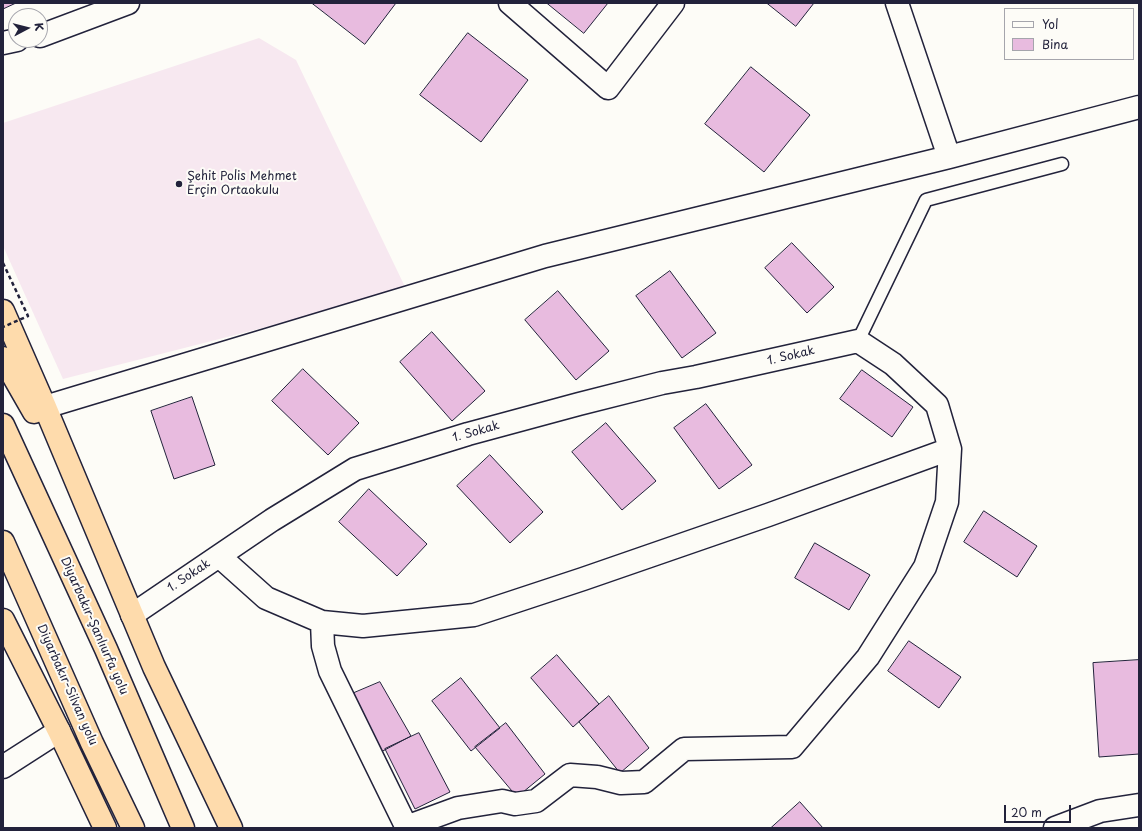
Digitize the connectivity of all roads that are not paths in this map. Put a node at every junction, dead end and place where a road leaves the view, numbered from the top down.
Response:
1 (128, 3) edge
2 (510, 3) edge
3 (673, 3) edge
4 (897, 3) edge
5 (48, 33) edge
6 (1139, 107) edge
7 (949, 157) junction
8 (1062, 164) dead end
9 (3, 311) edge
10 (858, 341) junction
11 (3, 358) edge
12 (45, 407) junction
13 (3, 424) edge
14 (950, 449) junction
15 (82, 495) junction
16 (3, 542) edge
17 (219, 556) junction
18 (132, 615) junction
19 (3, 620) edge
20 (322, 622) junction
21 (59, 731) junction
22 (3, 767) edge
23 (1139, 805) edge
24 (407, 827) edge
25 (105, 828) edge
26 (133, 828) edge
27 (183, 828) edge
28 (231, 828) edge
29 (1055, 828) edge

1 - 5 street
2 - 3 street
4 - 7 street
6 - 7 street
7 - 12 street
8 - 10 lane
9 - 12 highway
10 - 14 street
10 - 17 street, 1. Sokak
11 - 15 highway
12 - 15 highway
13 - 27 highway, Diyarbakır-Şanlıurfa yolu
14 - 20 street
14 - 24 street
15 - 18 highway
16 - 26 highway, Diyarbakır-Silvan yolu
17 - 18 street, 1. Sokak
17 - 20 street
18 - 28 highway
19 - 21 highway
20 - 24 street
21 - 22 street
21 - 25 highway
23 - 29 street

